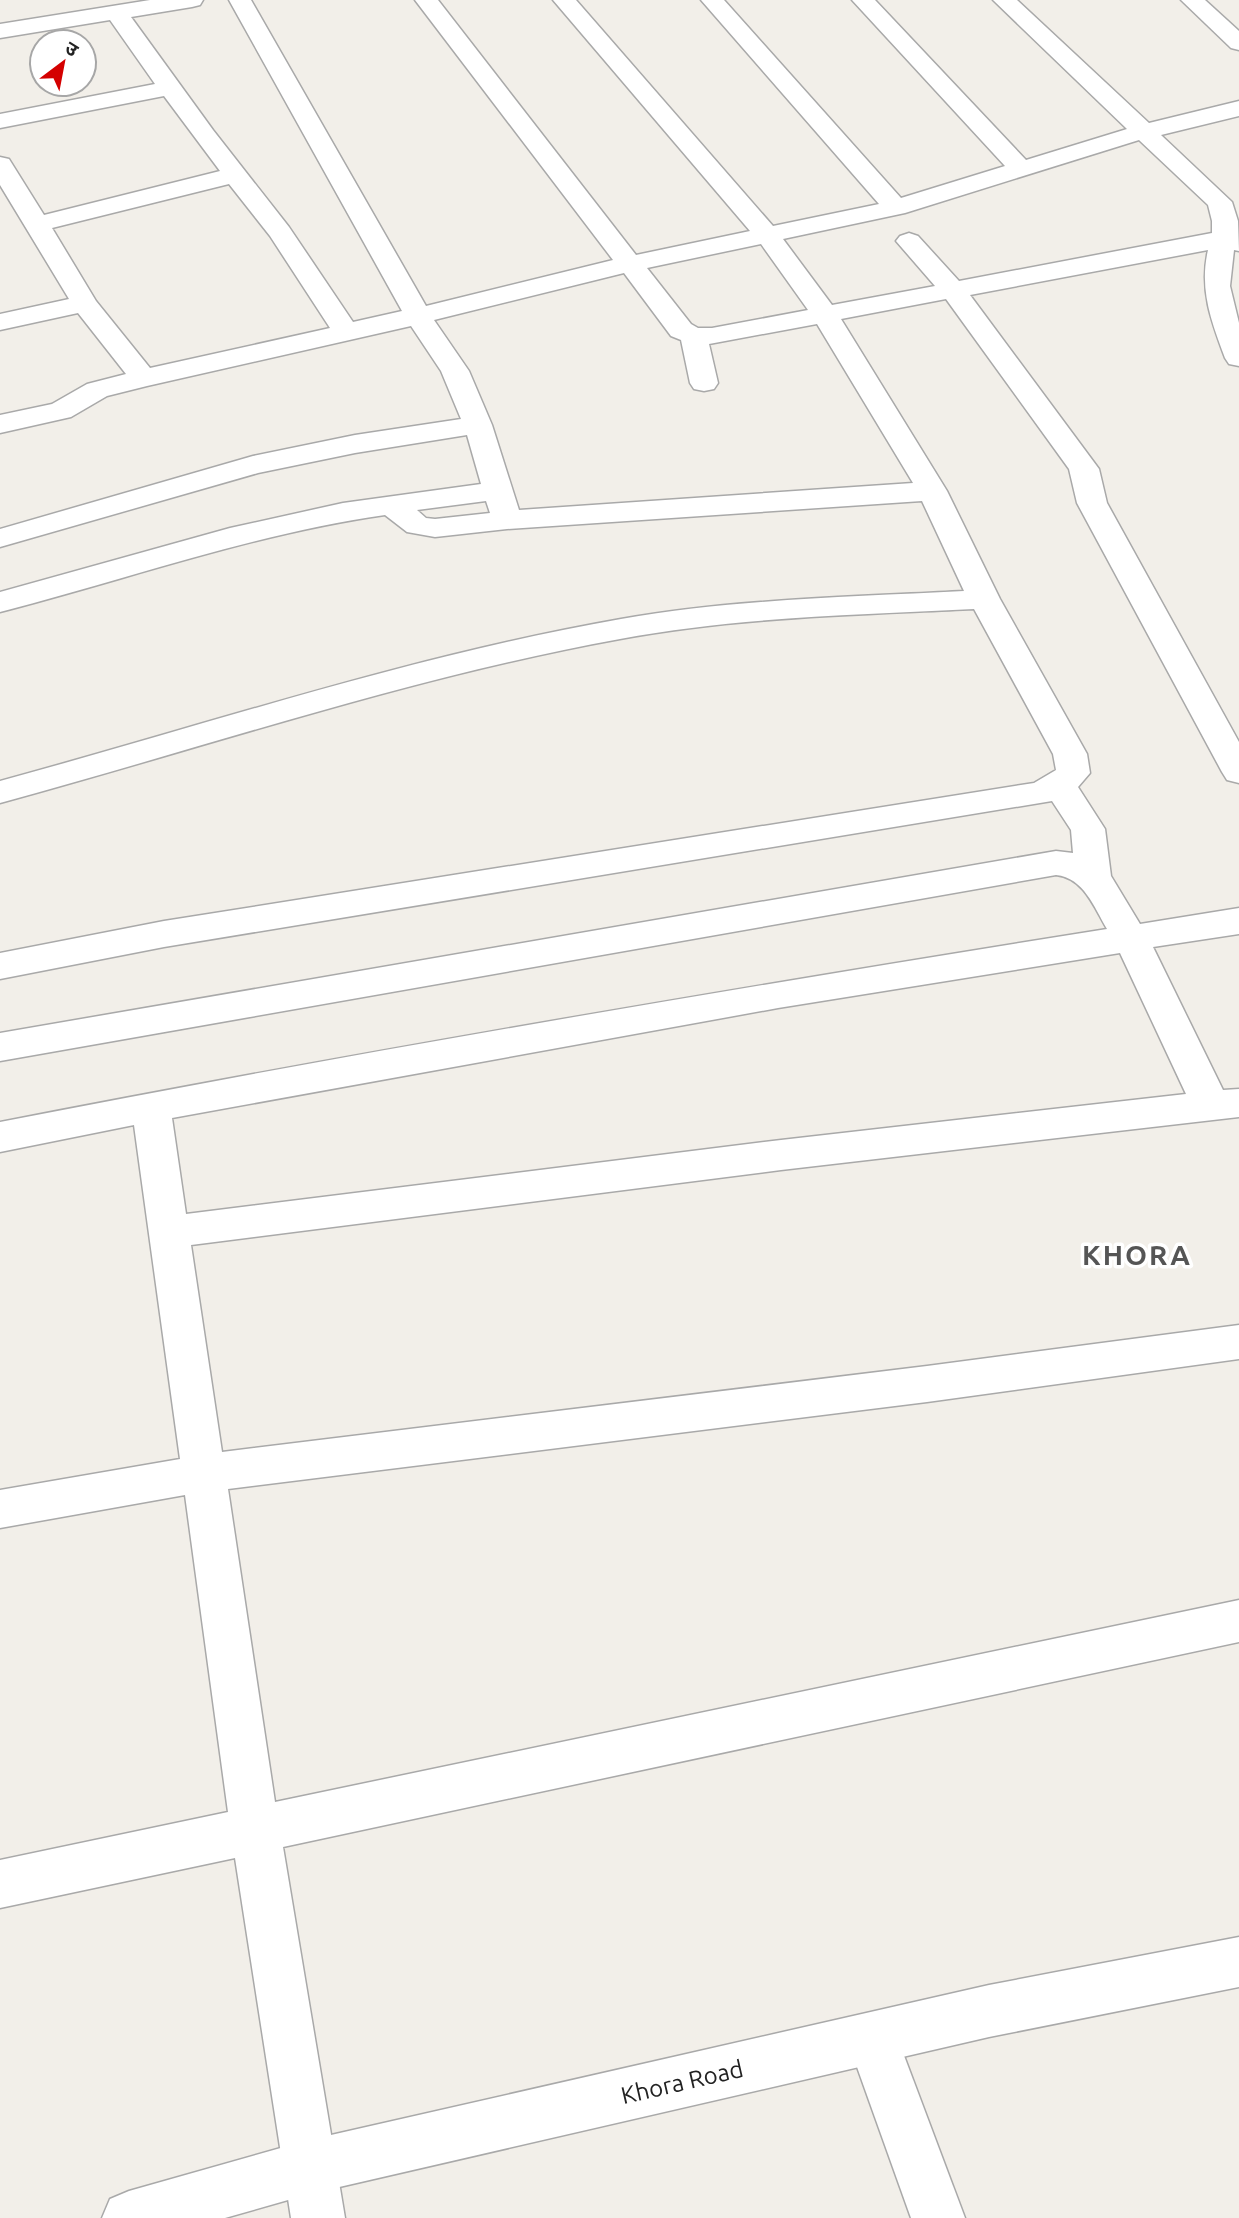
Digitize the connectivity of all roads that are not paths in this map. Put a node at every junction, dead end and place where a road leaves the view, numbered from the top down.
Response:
1 (37, 0) edge
2 (192, 0) edge
3 (240, 0) edge
4 (426, 0) edge
5 (564, 0) edge
6 (712, 0) edge
7 (863, 0) edge
8 (1004, 0) edge
9 (1192, 0) edge
10 (163, 2) edge
11 (116, 12) junction
12 (43, 23) junction
13 (0, 31) edge
14 (1239, 43) edge
15 (170, 88) junction
16 (1234, 114) edge
17 (0, 121) edge
18 (1144, 131) junction
19 (0, 164) edge
20 (1021, 169) junction
21 (235, 175) junction
22 (896, 208) junction
23 (0, 212) edge
24 (31, 215) junction
25 (767, 235) junction
26 (909, 241) dead end
27 (1231, 241) edge
28 (629, 264) junction
29 (953, 289) junction
30 (85, 304) junction
31 (824, 313) junction
32 (418, 316) junction
33 (0, 322) edge
34 (346, 332) junction
35 (694, 336) junction
36 (1239, 358) edge
37 (143, 378) junction
38 (704, 383) dead end
39 (0, 424) edge
40 (478, 425) junction
41 (498, 490) junction
42 (932, 491) junction
43 (392, 506) junction
44 (507, 520) junction
45 (0, 538) edge
46 (984, 599) junction
47 (0, 603) edge
48 (1239, 772) edge
49 (1059, 785) junction
50 (0, 792) edge
51 (1093, 876) junction
52 (1239, 921) edge
53 (1130, 937) junction
54 (0, 966) edge
55 (0, 1047) edge
56 (1225, 1105) edge
57 (150, 1107) junction
58 (0, 1137) edge
59 (167, 1232) junction
60 (1239, 1342) edge
61 (205, 1473) junction
62 (0, 1509) edge
63 (1239, 1621) edge
64 (255, 1829) junction
65 (0, 1884) edge
66 (1239, 1962) edge
67 (873, 2039) junction
68 (309, 2167) junction
69 (129, 2218) edge
70 (318, 2218) edge
71 (938, 2218) edge

1 - 12 street
2 - 10 street
3 - 32 street
4 - 28 street
5 - 25 street
6 - 22 street
7 - 20 street
8 - 18 street
9 - 14 street
10 - 11 street
11 - 12 street
11 - 15 street
12 - 13 street
15 - 17 street
15 - 21 street
16 - 18 street
18 - 20 street
18 - 27 street
19 - 24 street
20 - 22 street
21 - 24 street
21 - 34 street
22 - 25 street
23 - 24 street
24 - 30 street
25 - 28 street
25 - 31 street
26 - 29 street
27 - 29 street
27 - 36 street
28 - 32 street
28 - 35 street
29 - 31 street
29 - 48 street
30 - 33 street
30 - 37 street
31 - 35 street
31 - 42 street
32 - 34 street
32 - 40 street
34 - 37 street
35 - 38 street
37 - 39 street
40 - 41 street
40 - 45 street
41 - 43 street
41 - 44 street
42 - 44 street
42 - 46 street
43 - 44 street
43 - 47 street
46 - 49 street
46 - 50 street
49 - 51 street
49 - 54 street
51 - 53 street
51 - 55 street
52 - 53 street
53 - 56 street
53 - 57 street
56 - 59 street
57 - 58 street
57 - 59 street
59 - 61 street
60 - 61 street
61 - 62 street
61 - 64 street
63 - 64 street
64 - 65 street
64 - 68 street
66 - 67 street, Khora Road
67 - 68 street, Khora Road
67 - 71 street
68 - 69 street, Khora Road
68 - 70 street

